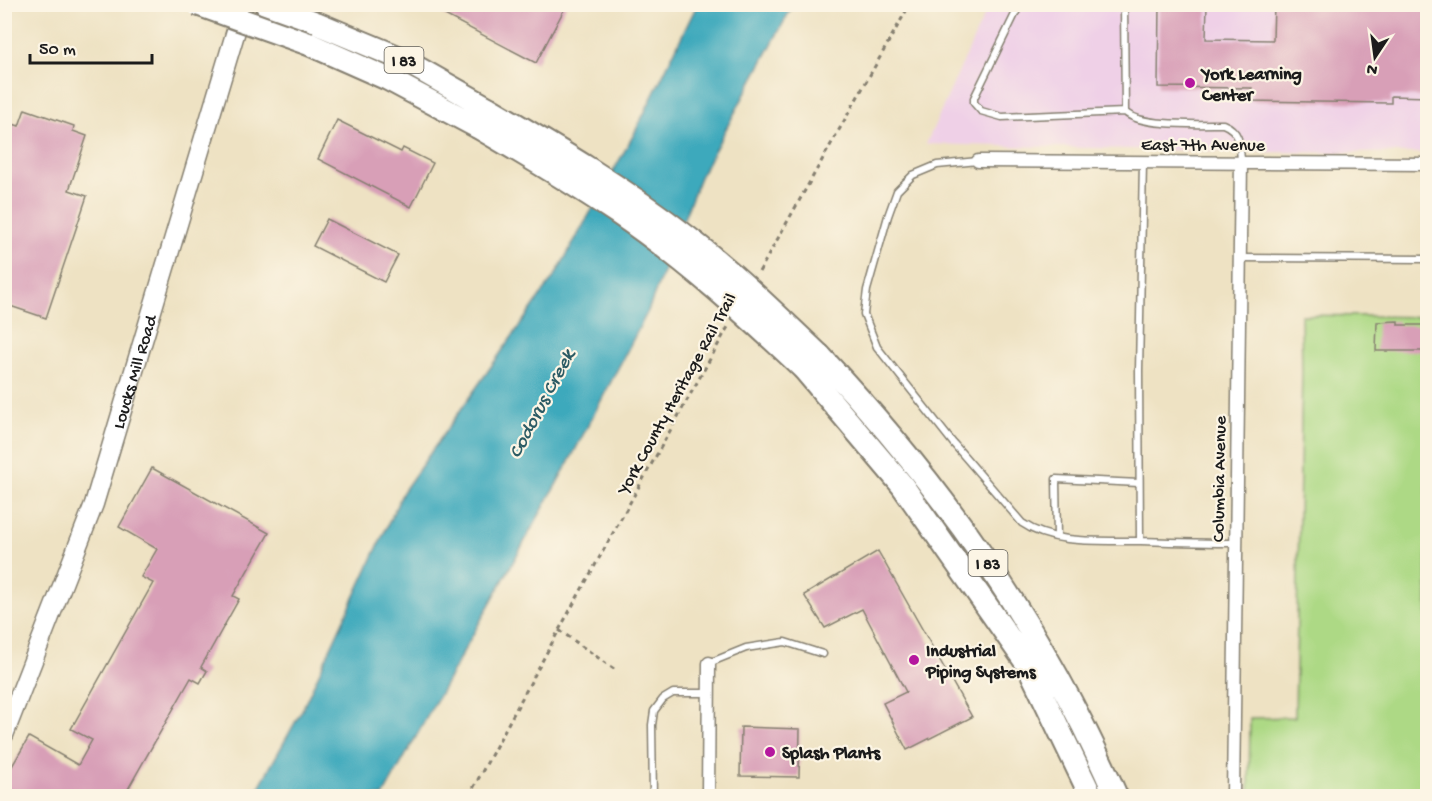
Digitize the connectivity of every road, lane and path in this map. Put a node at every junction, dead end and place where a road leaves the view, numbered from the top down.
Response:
1 (197, 4) edge
2 (244, 4) edge
3 (266, 4) edge
4 (909, 4) edge
5 (1020, 4) edge
6 (1124, 4) edge
7 (1125, 112) junction
8 (483, 118) junction
9 (978, 161) joint
10 (1143, 162) junction
11 (1241, 162) junction
12 (1428, 164) edge
13 (1240, 258) junction
14 (1428, 259) edge
15 (755, 279) dead end
16 (732, 320) dead end
17 (812, 363) junction
18 (1139, 483) junction
19 (1057, 537) junction
20 (1140, 541) junction
21 (1235, 543) junction
22 (559, 630) junction
23 (823, 654) dead end
24 (709, 663) joint
25 (614, 669) dead end
26 (709, 693) junction
27 (4, 735) edge
28 (469, 796) edge
29 (653, 796) edge
30 (708, 796) edge
31 (1090, 796) edge
32 (1116, 796) edge
33 (1233, 796) edge

1 - 8 highway, I 83, bridge
2 - 27 street, Loucks Mill Road
3 - 8 highway, I 83
4 - 15 path, York County Heritage Rail Trail
5 - 7 lane
6 - 7 lane
7 - 11 lane
8 - 17 highway, I 83, bridge
9 - 10 street, East 7th Avenue
9 - 19 lane
10 - 11 street, East 7th Avenue
10 - 18 lane
11 - 12 street, East 7th Avenue
11 - 13 street, Columbia Avenue
13 - 14 lane
13 - 21 street, Columbia Avenue
16 - 22 path, York County Heritage Rail Trail
17 - 31 highway, I 83
17 - 32 highway, I 83
18 - 19 lane
18 - 20 lane
19 - 20 lane
20 - 21 lane
21 - 33 street, Columbia Avenue
22 - 25 path
22 - 28 path, York County Heritage Rail Trail
23 - 24 lane
24 - 26 street
26 - 29 lane
26 - 30 street

